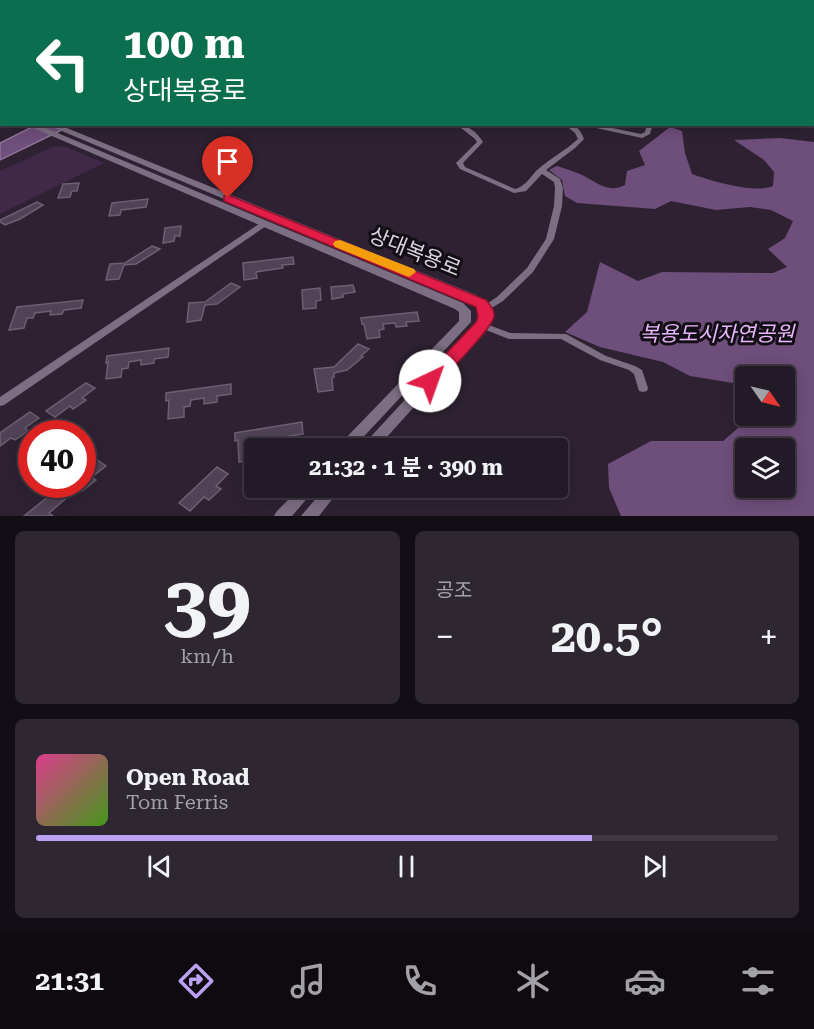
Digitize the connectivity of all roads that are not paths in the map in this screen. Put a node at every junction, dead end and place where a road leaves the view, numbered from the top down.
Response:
1 (33, 126) edge
2 (54, 126) edge
3 (462, 126) edge
4 (570, 126) edge
5 (591, 126) edge
6 (650, 126) edge
7 (541, 170) junction
8 (265, 224) junction
9 (285, 227) junction
10 (485, 309) junction
11 (481, 325) junction
12 (643, 388) dead end
13 (0, 402) edge
14 (355, 438) edge
15 (378, 438) edge
16 (299, 498) edge
17 (325, 498) edge
18 (282, 516) edge
19 (309, 516) edge

1 - 8 street
2 - 9 street
3 - 7 street
4 - 7 street
5 - 6 street
7 - 10 street
8 - 9 street
8 - 13 street
9 - 10 street, 상대복용로
9 - 14 street, 상대복용로
10 - 11 street
11 - 12 street
11 - 15 street
16 - 18 street
17 - 19 street

